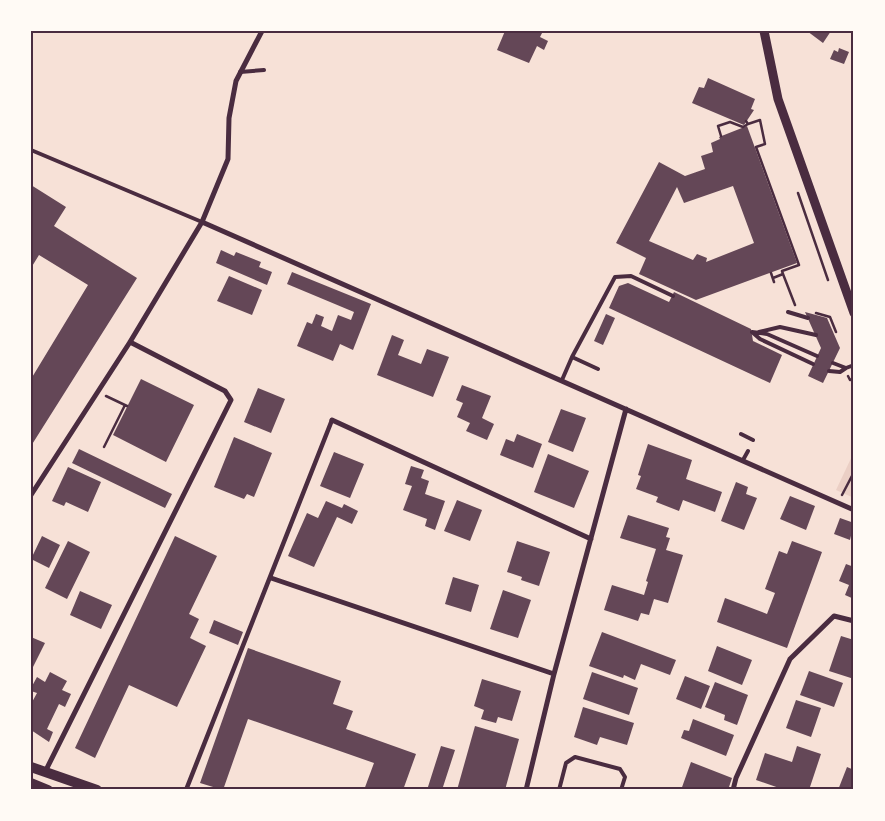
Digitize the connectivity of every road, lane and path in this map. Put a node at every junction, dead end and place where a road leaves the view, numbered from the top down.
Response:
1 (262, 31) edge
2 (764, 31) edge
3 (264, 70) dead end
4 (240, 72) junction
5 (746, 121) dead end
6 (748, 124) junction
7 (722, 136) dead end
8 (31, 150) edge
9 (202, 222) junction
10 (771, 273) dead end
11 (783, 274) junction
12 (773, 278) junction
13 (774, 282) dead end
14 (673, 296) dead end
15 (795, 306) dead end
16 (788, 312) dead end
17 (813, 312) dead end
18 (854, 313) edge
19 (808, 318) dead end
20 (836, 332) dead end
21 (752, 335) dead end
22 (816, 335) dead end
23 (130, 342) junction
24 (817, 356) dead end
25 (572, 357) junction
26 (833, 363) dead end
27 (813, 364) dead end
28 (854, 365) edge
29 (846, 368) junction
30 (598, 369) dead end
31 (829, 371) dead end
32 (562, 380) junction
33 (98, 391) junction
34 (626, 409) junction
35 (332, 420) joint
36 (741, 434) dead end
37 (753, 440) dead end
38 (104, 448) dead end
39 (748, 451) dead end
40 (743, 460) junction
41 (854, 472) edge
42 (854, 484) edge
43 (847, 487) junction
44 (31, 495) edge
45 (838, 503) junction
46 (854, 510) edge
47 (591, 538) junction
48 (271, 578) junction
49 (854, 621) edge
50 (554, 674) junction
51 (31, 768) edge
52 (45, 772) junction
53 (31, 783) edge
54 (48, 790) edge
55 (97, 790) edge
56 (186, 790) edge
57 (526, 790) edge
58 (559, 790) edge
59 (621, 790) edge
60 (733, 790) edge

1 - 4 street
2 - 18 street
3 - 4 lane
4 - 9 street
5 - 6 path
6 - 7 path
6 - 11 path
8 - 9 lane
9 - 23 street
9 - 32 street
10 - 12 path
11 - 12 path
11 - 15 path
12 - 13 path
14 - 25 lane
16 - 19 lane
17 - 20 path
21 - 22 lane
23 - 33 street
23 - 52 street
24 - 27 lane
25 - 30 lane
25 - 32 lane
26 - 29 lane
28 - 29 lane
29 - 31 lane
32 - 34 street
33 - 38 path
33 - 44 street
34 - 40 street
34 - 47 street
35 - 47 street
35 - 48 street
36 - 37 lane
39 - 40 lane
40 - 45 street
41 - 43 path
42 - 43 path
43 - 45 path
45 - 46 street
47 - 50 street
48 - 50 street
48 - 56 street
49 - 60 street
50 - 57 street
51 - 52 main road
52 - 55 main road
53 - 54 main road
58 - 59 lane

